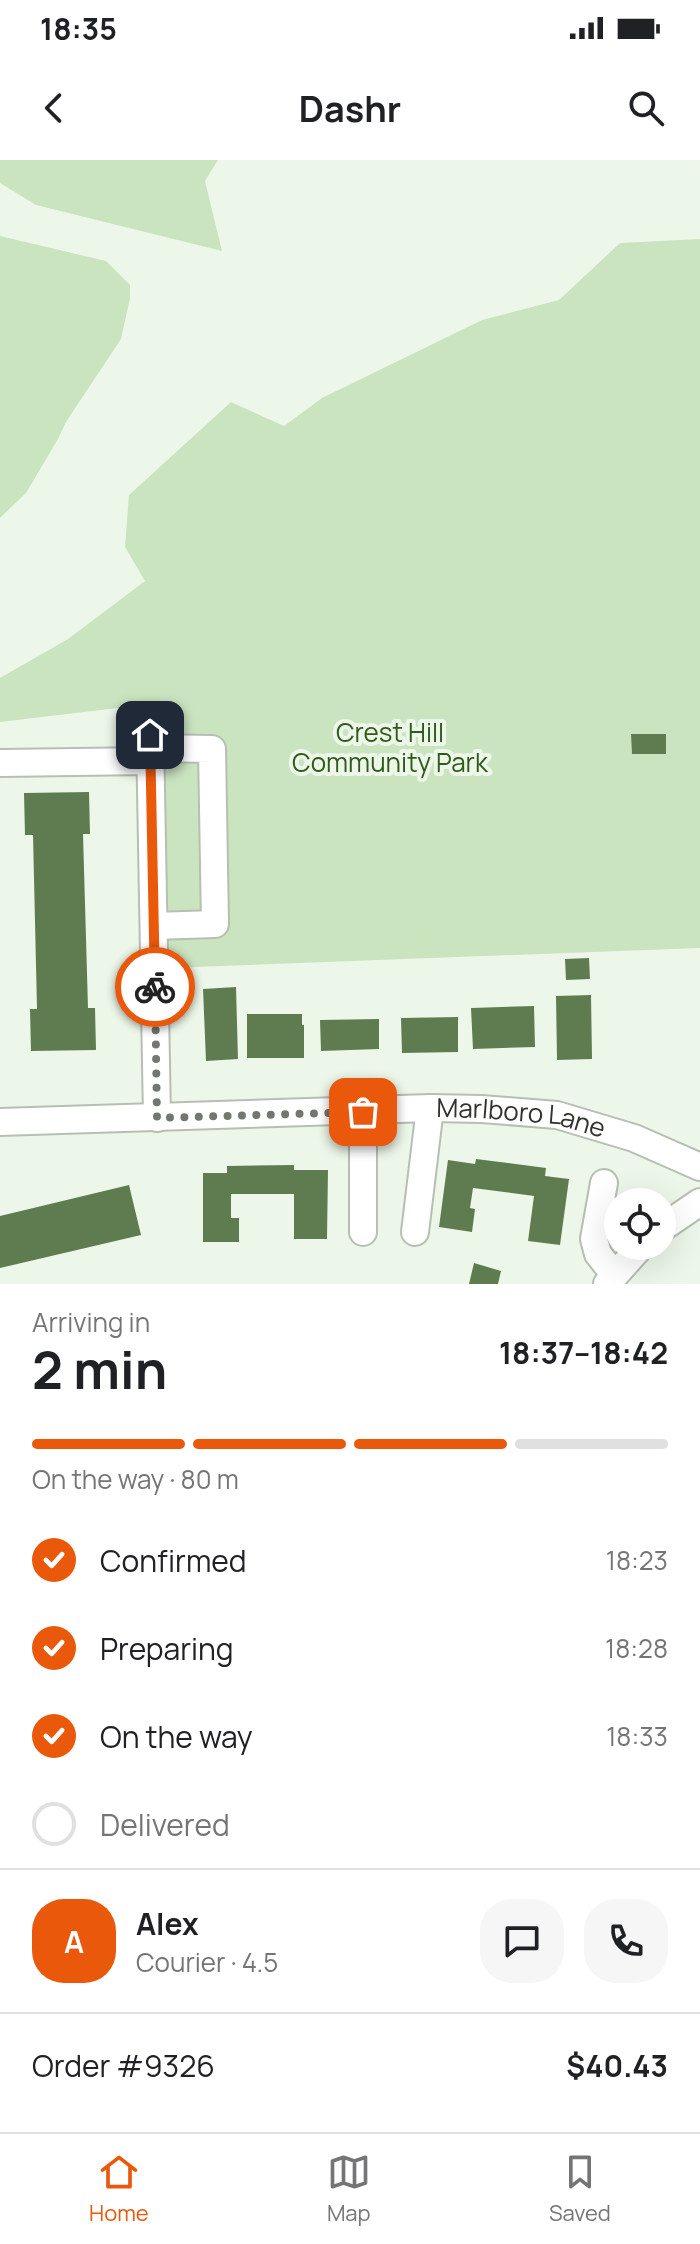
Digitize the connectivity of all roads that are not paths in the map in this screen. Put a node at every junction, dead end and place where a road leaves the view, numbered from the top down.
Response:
1 (151, 748) junction
2 (0, 763) edge
3 (154, 926) junction
4 (430, 1108) junction
5 (363, 1112) junction
6 (157, 1118) junction
7 (0, 1122) edge
8 (700, 1167) edge
9 (604, 1183) dead end
10 (700, 1202) edge
11 (676, 1218) edge
12 (363, 1232) dead end
13 (415, 1232) dead end
14 (628, 1260) edge
15 (611, 1279) edge

1 - 2 street
1 - 3 street
1 - 3 street
3 - 6 street
4 - 5 street, Marlboro Lane
4 - 8 street, Marlboro Lane
4 - 13 street
5 - 6 street, Marlboro Lane
5 - 12 street
6 - 7 street, Marlboro Lane
9 - 15 street
10 - 11 street
14 - 15 street

